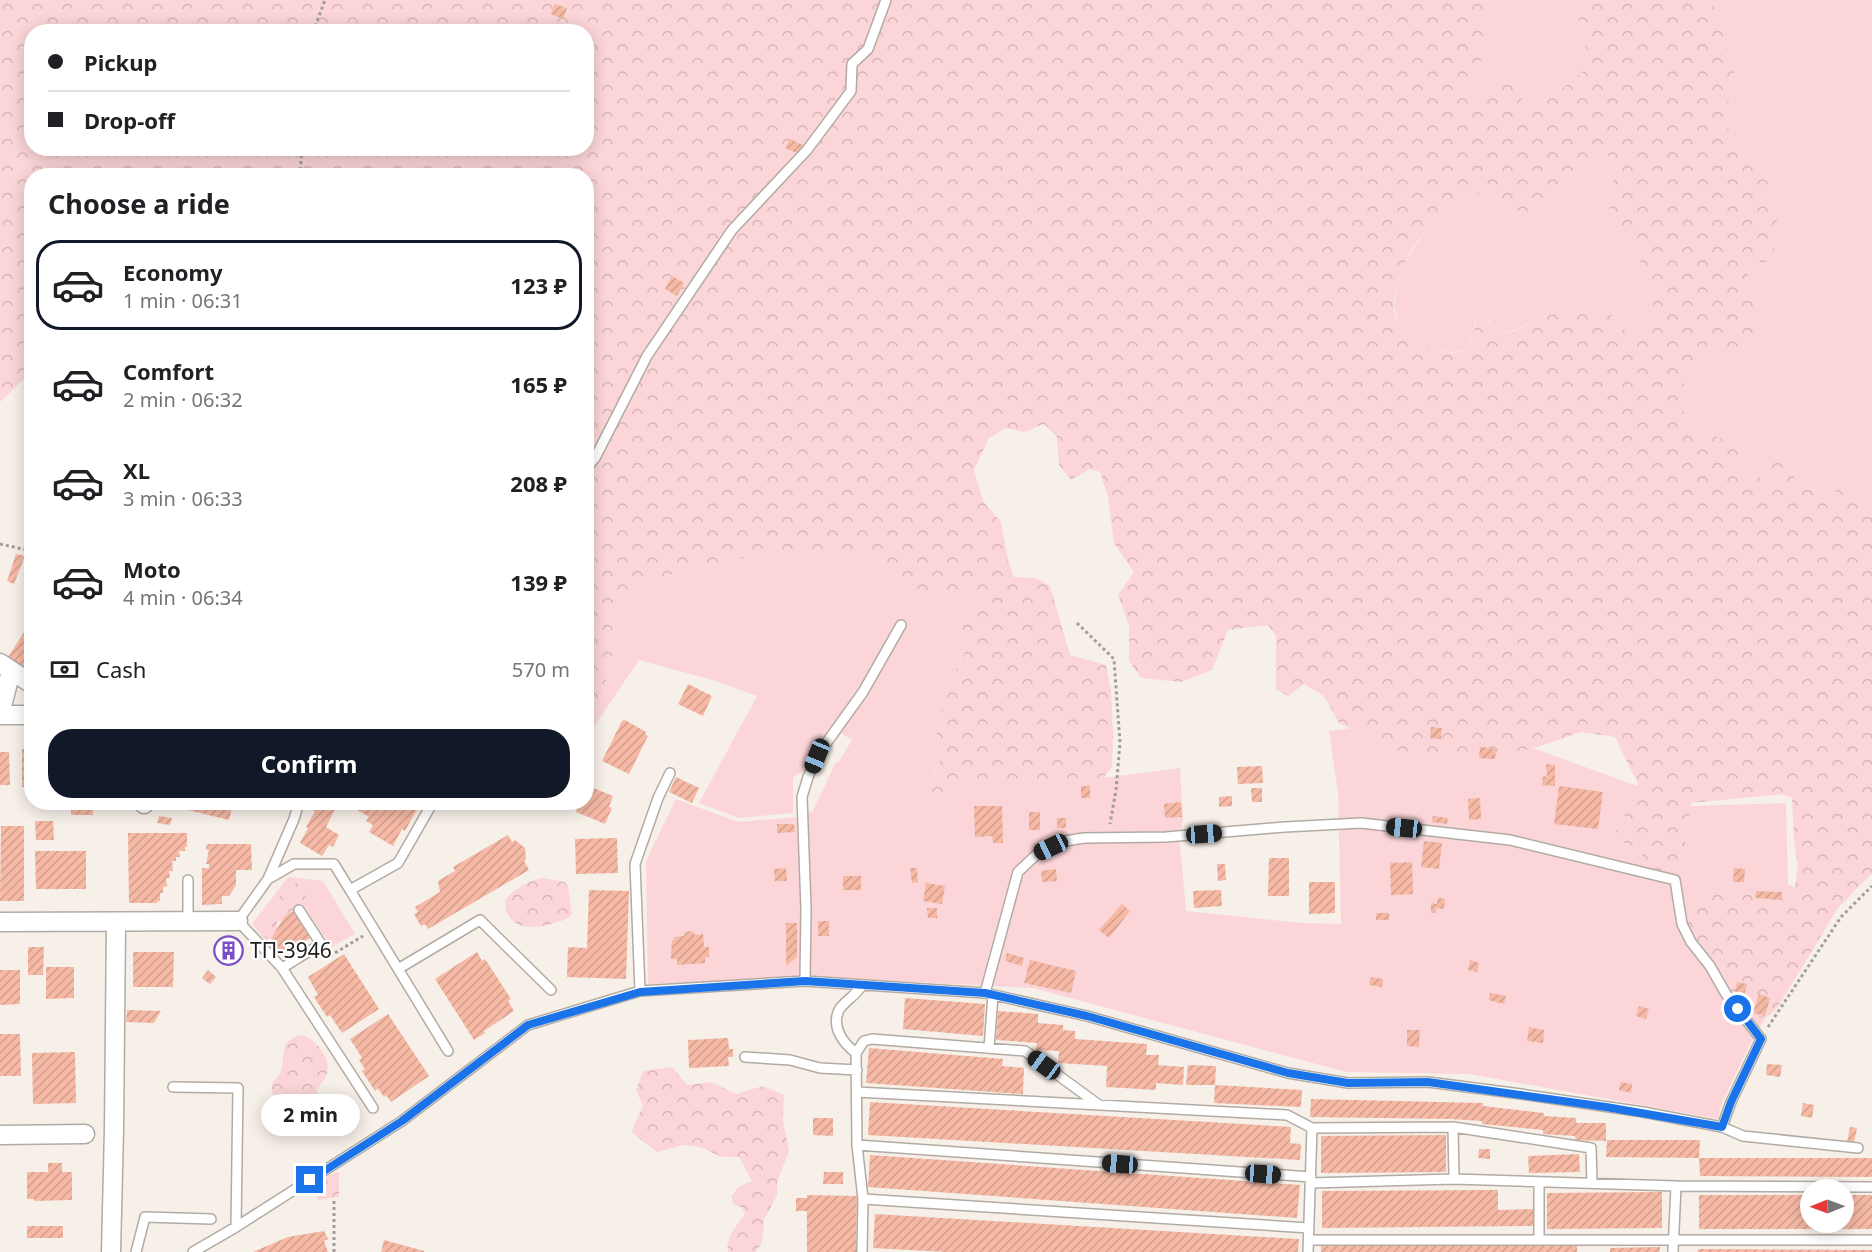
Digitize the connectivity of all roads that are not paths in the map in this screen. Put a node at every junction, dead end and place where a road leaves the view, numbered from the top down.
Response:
1 (886, 0) edge
2 (594, 459) edge
3 (901, 625) dead end
4 (5, 667) edge
5 (24, 679) edge
6 (0, 715) edge
7 (24, 715) edge
8 (670, 773) dead end
9 (297, 810) edge
10 (428, 810) edge
11 (268, 879) junction
12 (188, 880) dead end
13 (350, 890) junction
14 (299, 910) dead end
15 (238, 921) junction
16 (0, 922) edge
17 (116, 922) junction
18 (188, 922) junction
19 (282, 968) junction
20 (398, 969) junction
21 (805, 981) junction
22 (862, 985) junction
23 (551, 990) dead end
24 (640, 992) junction
25 (989, 994) junction
26 (989, 1048) junction
27 (448, 1051) dead end
28 (856, 1053) junction
29 (745, 1057) dead end
30 (857, 1070) junction
31 (173, 1087) dead end
32 (857, 1092) junction
33 (1099, 1105) junction
34 (373, 1108) dead end
35 (1453, 1126) junction
36 (1722, 1127) junction
37 (1312, 1128) junction
38 (86, 1134) dead end
39 (0, 1135) edge
40 (857, 1145) junction
41 (1858, 1149) dead end
42 (1454, 1179) junction
43 (1311, 1180) junction
44 (1539, 1182) junction
45 (1592, 1183) junction
46 (1676, 1186) junction
47 (1872, 1187) edge
48 (863, 1199) junction
49 (211, 1219) dead end
50 (236, 1227) junction
51 (1309, 1228) junction
52 (1309, 1240) junction
53 (1539, 1240) junction
54 (1673, 1240) junction
55 (1872, 1240) edge
56 (111, 1252) edge
57 (136, 1252) edge
58 (193, 1252) edge
59 (862, 1252) edge
60 (1308, 1252) edge
61 (1673, 1252) edge

1 - 2 lane
3 - 21 lane
4 - 5 street
4 - 6 street
6 - 7 street
8 - 24 lane
9 - 11 lane
10 - 13 lane
11 - 13 lane
11 - 15 lane
12 - 18 lane
13 - 20 lane
14 - 19 lane
15 - 18 street
15 - 19 lane
16 - 17 street
17 - 18 street
17 - 56 street
19 - 34 lane
20 - 23 lane
20 - 27 lane
21 - 22 lane
21 - 24 lane
22 - 25 lane
22 - 28 lane
24 - 50 lane
25 - 26 lane
25 - 36 lane
25 - 36 lane
26 - 28 lane
26 - 33 lane
28 - 30 lane
29 - 30 lane
30 - 32 lane
31 - 50 lane
32 - 33 lane
32 - 40 lane
33 - 37 lane
35 - 37 lane
35 - 42 lane
35 - 45 lane
36 - 41 lane
37 - 43 lane
38 - 39 street
40 - 43 lane
40 - 48 lane
42 - 43 lane
42 - 44 lane
43 - 51 lane
44 - 45 lane
44 - 53 lane
45 - 46 lane
46 - 47 lane
46 - 54 lane
48 - 51 lane
48 - 59 lane
49 - 57 lane
50 - 58 lane
51 - 52 lane
52 - 53 lane
52 - 60 lane
53 - 54 lane
54 - 55 lane
54 - 61 lane

